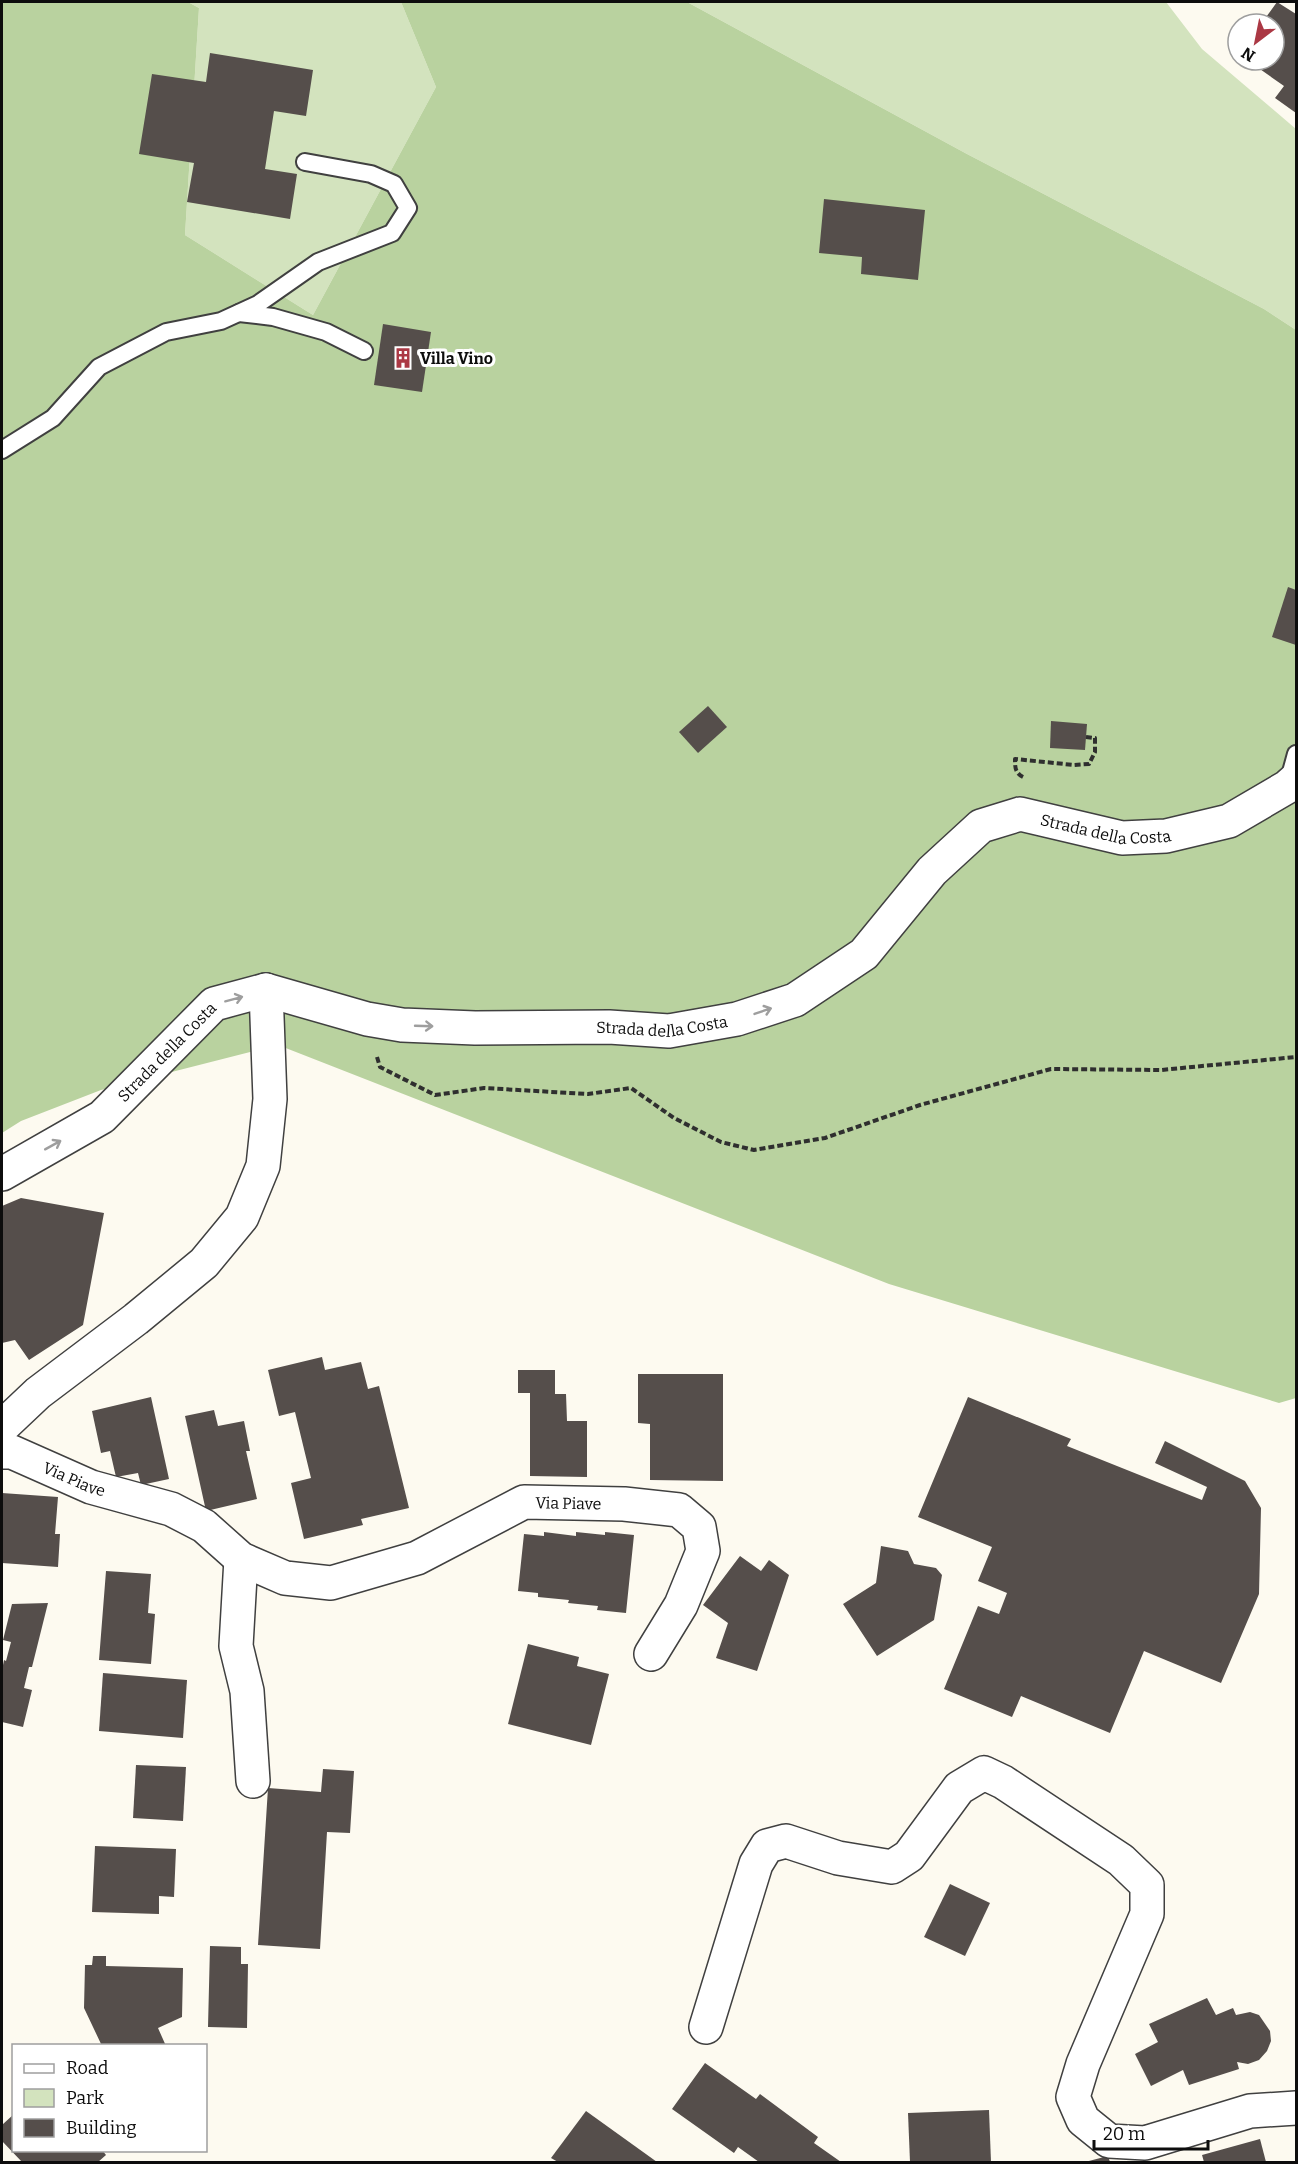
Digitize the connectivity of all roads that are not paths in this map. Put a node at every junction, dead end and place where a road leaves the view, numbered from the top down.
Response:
1 (305, 162) dead end
2 (238, 313) junction
3 (364, 351) dead end
4 (2, 450) edge
5 (1296, 754) edge
6 (1292, 783) edge
7 (266, 990) junction
8 (2, 1174) edge
9 (2, 1427) edge
10 (2, 1452) edge
11 (241, 1558) junction
12 (651, 1654) dead end
13 (253, 1781) dead end
14 (706, 2027) dead end
15 (1296, 2108) edge

1 - 2 lane
2 - 3 lane
2 - 4 lane
5 - 6 lane
7 -> 6 street, Strada della Costa
8 -> 7 street, Strada della Costa
7 - 9 street
10 - 11 street, Via Piave
11 - 12 street, Via Piave
11 - 13 street
14 - 15 street

